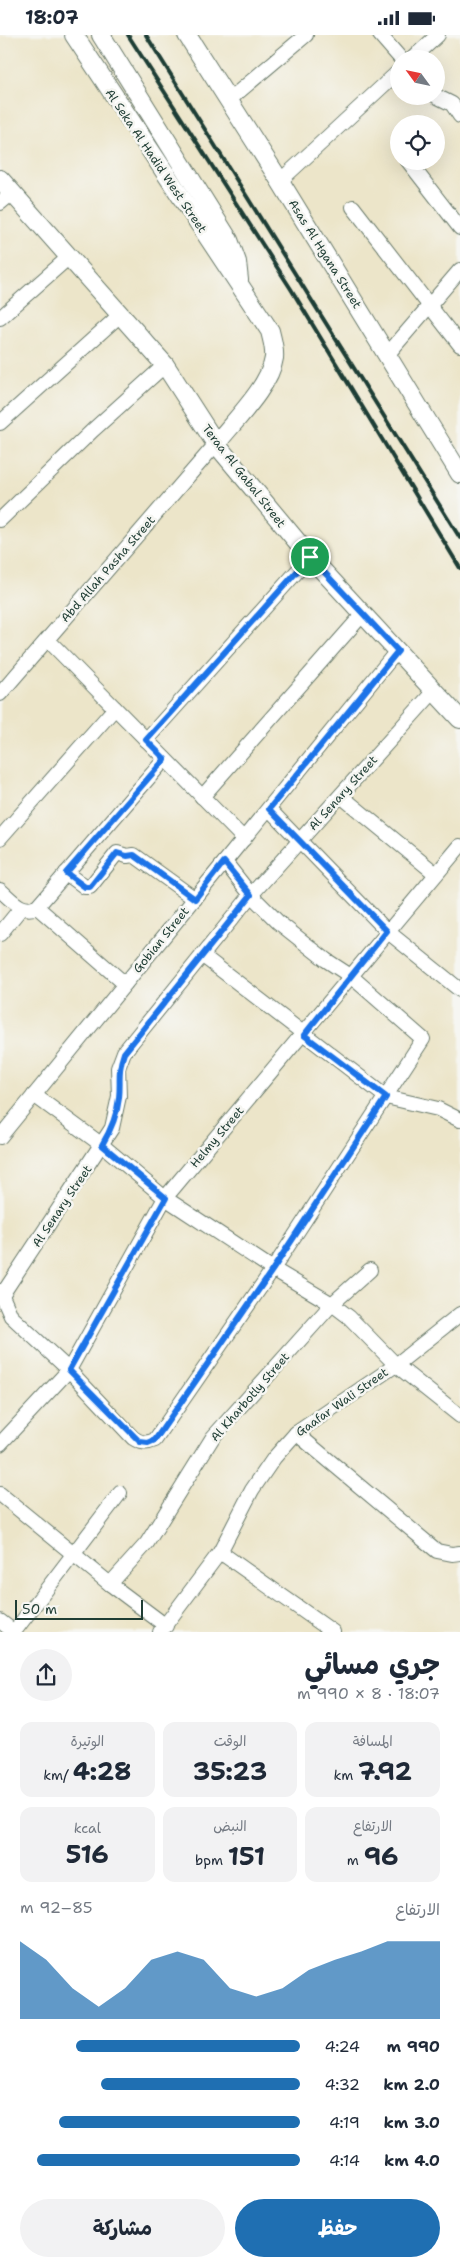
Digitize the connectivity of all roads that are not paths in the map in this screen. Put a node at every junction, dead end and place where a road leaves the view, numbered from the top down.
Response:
1 (74, 35) edge
2 (101, 35) edge
3 (187, 35) edge
4 (306, 35) edge
5 (380, 35) edge
6 (438, 35) edge
7 (393, 50) edge
8 (422, 50) edge
9 (390, 79) edge
10 (229, 100) junction
11 (445, 100) edge
12 (460, 116) edge
13 (415, 170) edge
14 (0, 179) edge
15 (280, 181) junction
16 (6, 198) edge
17 (352, 207) dead end
18 (460, 228) edge
19 (69, 257) junction
20 (460, 270) edge
21 (240, 285) junction
22 (428, 305) junction
23 (120, 315) junction
24 (0, 318) edge
25 (460, 345) edge
26 (387, 355) junction
27 (165, 365) junction
28 (0, 423) edge
29 (216, 444) junction
30 (460, 474) edge
31 (0, 520) edge
32 (310, 557) junction
33 (363, 614) junction
34 (48, 640) junction
35 (398, 651) junction
36 (434, 691) junction
37 (0, 693) edge
38 (115, 707) junction
39 (460, 719) edge
40 (146, 740) junction
41 (165, 759) junction
42 (341, 795) junction
43 (202, 797) junction
44 (269, 809) junction
45 (0, 838) edge
46 (244, 839) junction
47 (299, 841) junction
48 (460, 846) edge
49 (224, 862) junction
50 (66, 873) junction
51 (436, 874) junction
52 (0, 889) edge
53 (251, 895) junction
54 (195, 899) junction
55 (37, 907) junction
56 (21, 908) junction
57 (387, 931) junction
58 (0, 934) edge
59 (203, 956) junction
60 (352, 977) junction
61 (125, 984) junction
62 (460, 990) edge
63 (304, 1035) junction
64 (34, 1095) junction
65 (386, 1097) junction
66 (460, 1120) edge
67 (0, 1137) edge
68 (102, 1145) junction
69 (166, 1198) junction
70 (273, 1269) junction
71 (370, 1270) dead end
72 (1, 1293) edge
73 (332, 1304) junction
74 (460, 1314) edge
75 (396, 1365) junction
76 (69, 1370) junction
77 (460, 1416) edge
78 (296, 1433) junction
79 (0, 1444) edge
80 (0, 1493) edge
81 (120, 1493) dead end
82 (220, 1552) junction
83 (460, 1553) edge
84 (73, 1554) junction
85 (110, 1584) junction
86 (0, 1621) edge
87 (163, 1629) edge
88 (14, 1632) edge
89 (333, 1632) edge

1 - 21 street, Al Seka Al Hadid West Street
2 - 21 street, Al Seka Al Hadid West Street
3 - 10 street, Asas Al Hgana Street
4 - 10 street
5 - 7 street
6 - 8 street
9 - 15 street
10 - 15 street, Asas Al Hgana Street
11 - 12 street
13 - 18 street
14 - 16 street, Teraa Al Gabal Street
15 - 26 street, Asas Al Hgana Street
16 - 19 street, Teraa Al Gabal Street
17 - 22 street
19 - 23 street, Teraa Al Gabal Street
19 - 24 street
20 - 22 street
21 - 29 street, Al Seka Al Hadid West Street
22 - 25 street
22 - 26 street
23 - 27 street, Teraa Al Gabal Street
23 - 28 street
26 - 30 street, Asas Al Hgana Street
27 - 29 street, Teraa Al Gabal Street
27 - 31 street
29 - 32 street, Teraa Al Gabal Street
29 - 34 street, Abd Allah Pasha Street
32 - 33 street, Teraa Al Gabal Street
32 - 40 street
33 - 35 street, Teraa Al Gabal Street
33 - 43 street
34 - 37 street, Abd Allah Pasha Street
34 - 38 street
35 - 36 street, Teraa Al Gabal Street
35 - 44 street, Gobian Street
36 - 39 street, Teraa Al Gabal Street
36 - 42 street, Al Senary Street
38 - 40 street
38 - 45 street
40 - 41 street
41 - 43 street
41 - 50 street
42 - 47 street, Al Senary Street
42 - 51 street
43 - 46 street
44 - 46 street, Gobian Street
44 - 47 street
46 - 49 street, Gobian Street
47 - 53 street, Al Senary Street
47 - 57 street
48 - 51 street, Helmy Street
49 - 53 street
49 - 54 street, Gobian Street
50 - 54 street
50 - 55 street
51 - 57 street, Helmy Street
52 - 56 street
53 - 59 street, Al Senary Street
53 - 60 street
54 - 61 street, Gobian Street
55 - 56 street
55 - 61 street
56 - 58 street
57 - 60 street, Helmy Street
57 - 62 street
59 - 63 street
59 - 68 street, Al Senary Street
60 - 63 street, Helmy Street
60 - 65 street
61 - 64 street, Gobian Street
63 - 65 street
63 - 69 street, Helmy Street
64 - 67 street, Gobian Street
64 - 68 street
65 - 66 street
65 - 70 street
68 - 69 street
68 - 72 street, Al Senary Street
69 - 70 street
69 - 76 street, Helmy Street
70 - 73 street
70 - 76 street
71 - 73 street, Al Kharbotly Street
72 - 76 street
73 - 75 street
73 - 85 street, Al Kharbotly Street
74 - 75 street, Gaafar Wali Street
75 - 77 street
75 - 78 street, Gaafar Wali Street
76 - 79 street, Helmy Street
78 - 82 street, Gaafar Wali Street
78 - 83 street
80 - 84 street
81 - 84 street
82 - 87 street, Gaafar Wali Street
82 - 89 street
84 - 85 street
84 - 88 street
85 - 87 street
86 - 88 street

